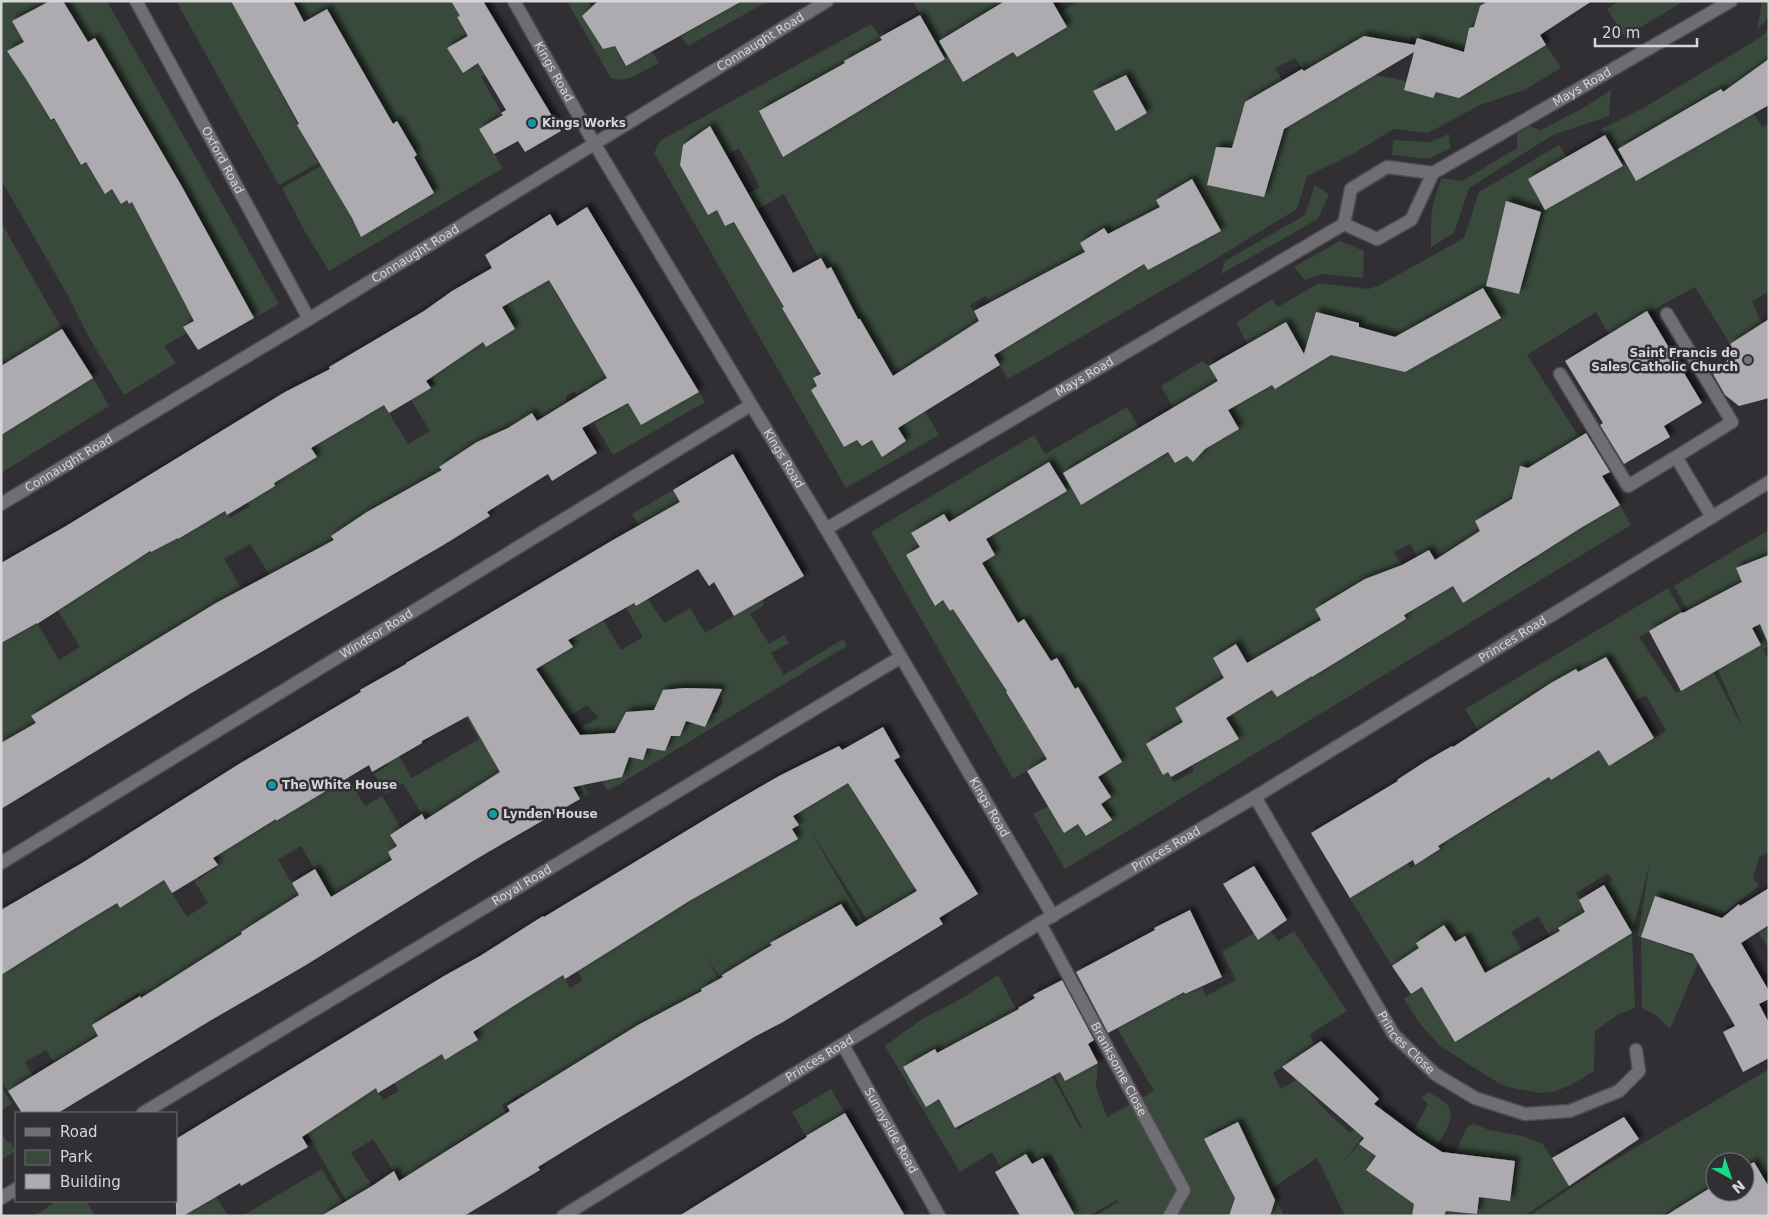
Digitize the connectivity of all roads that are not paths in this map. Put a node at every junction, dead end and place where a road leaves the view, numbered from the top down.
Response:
1 (136, 1) edge
2 (514, 1) edge
3 (826, 1) edge
4 (1731, 1) edge
5 (594, 143) junction
6 (1433, 172) junction
7 (1344, 224) junction
8 (1667, 314) dead end
9 (309, 319) junction
10 (1560, 374) dead end
11 (751, 405) junction
12 (1676, 458) junction
13 (1769, 482) edge
14 (1, 504) edge
15 (1712, 517) junction
16 (826, 529) junction
17 (902, 657) junction
18 (1254, 797) junction
19 (1, 863) edge
20 (1053, 916) junction
21 (1040, 923) junction
22 (843, 1044) junction
23 (1636, 1050) dead end
24 (145, 1112) edge
25 (15, 1190) edge
26 (1, 1198) edge
27 (1170, 1215) edge
28 (563, 1216) edge
29 (939, 1216) edge

1 - 9 street, Oxford Road
2 - 5 street, Kings Road
3 - 5 street, Connaught Road
4 - 6 street, Mays Road
5 - 9 street, Connaught Road
5 - 11 street, Kings Road
6 - 7 street
6 - 7 street
7 - 16 street, Mays Road
8 - 12 street
9 - 14 street, Connaught Road
10 - 12 street
11 - 16 street, Kings Road
11 - 19 street, Windsor Road
12 - 15 street
13 - 15 street, Princes Road
15 - 18 street, Princes Road
16 - 17 street, Kings Road
17 - 20 street, Kings Road
17 - 24 street, Royal Road
18 - 20 street, Princes Road
18 - 23 street, Princes Close
20 - 21 street, Princes Road
21 - 22 street, Princes Road
21 - 27 street, Branksome Close
22 - 28 street, Princes Road
22 - 29 street, Sunnyside Road
25 - 26 street

